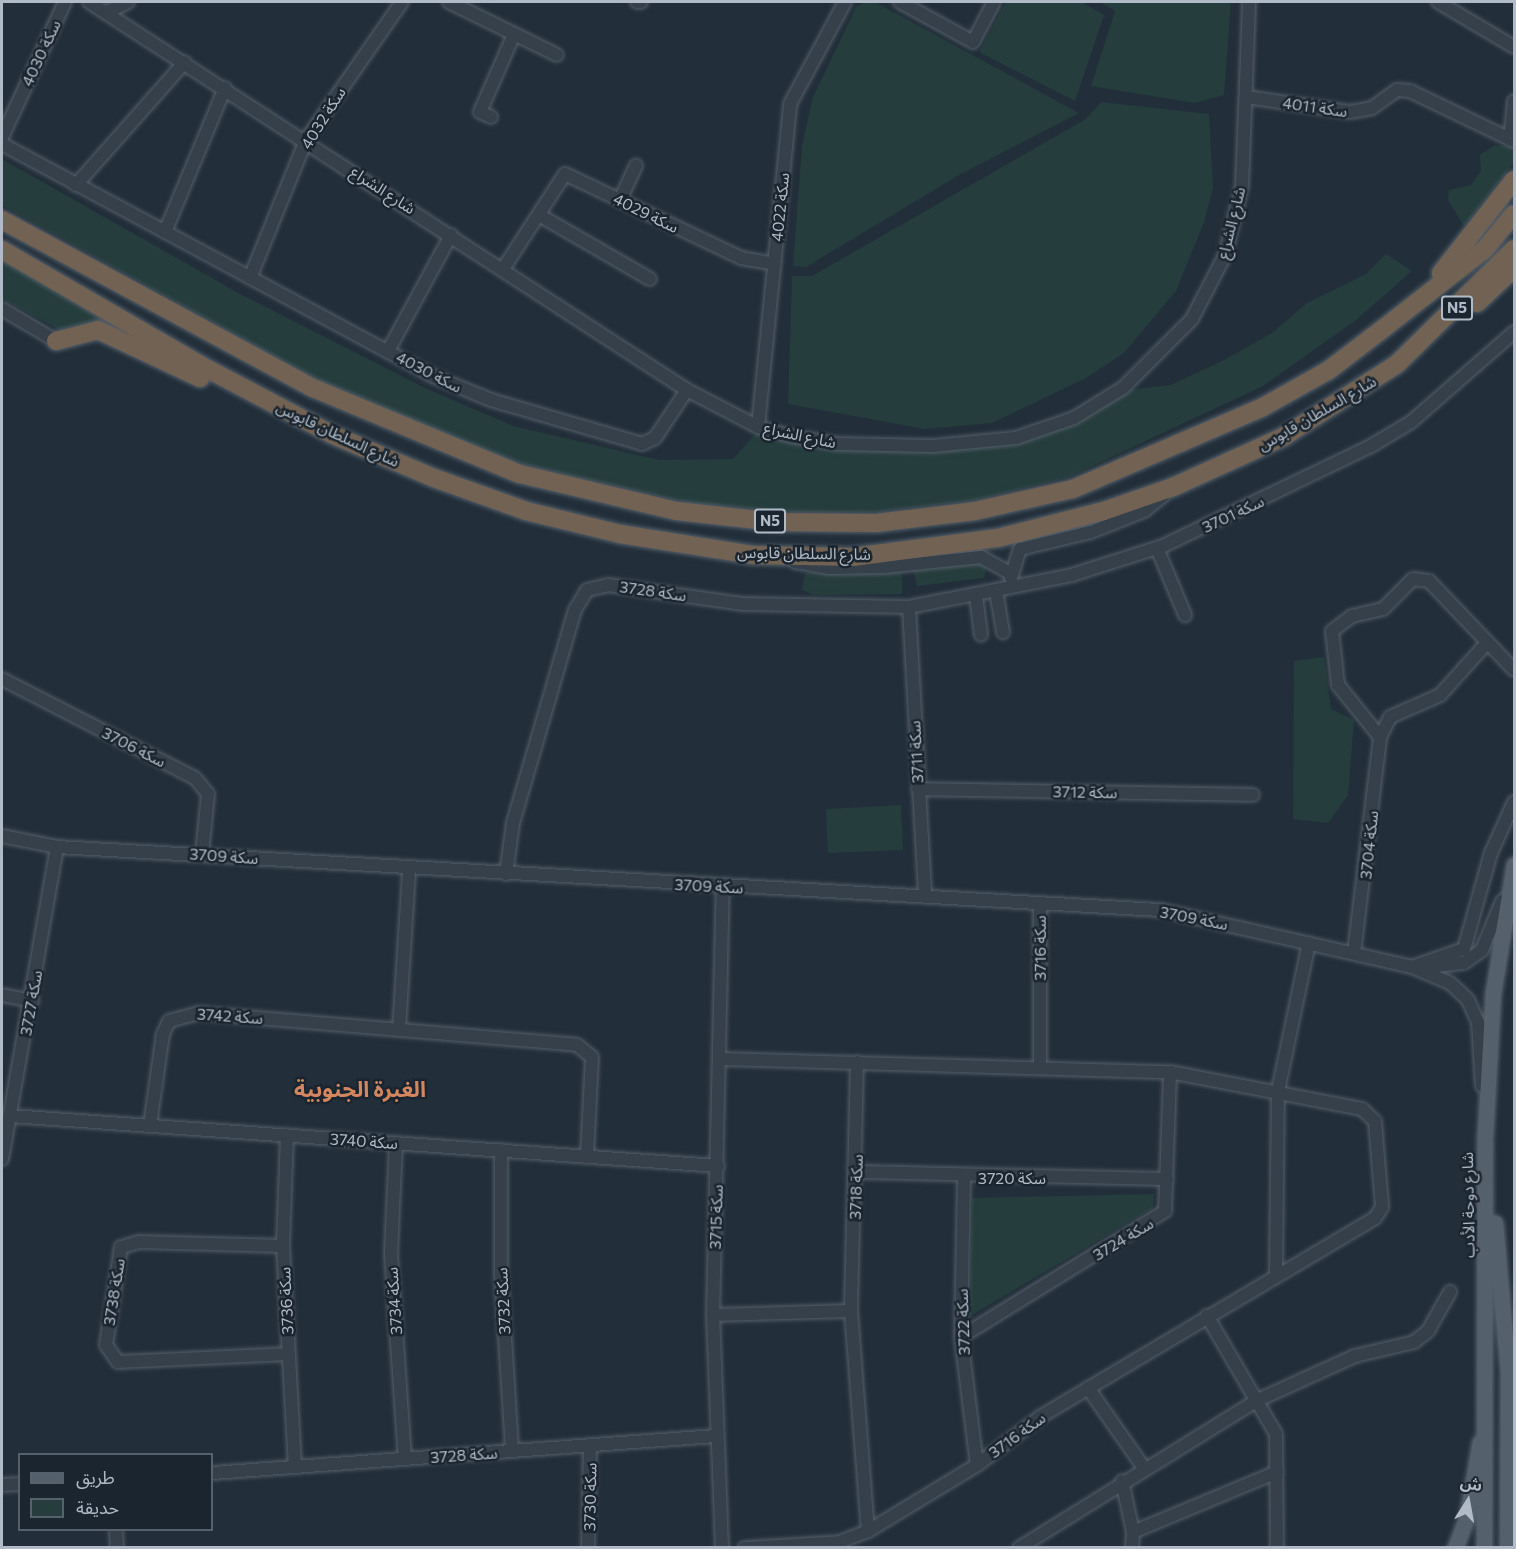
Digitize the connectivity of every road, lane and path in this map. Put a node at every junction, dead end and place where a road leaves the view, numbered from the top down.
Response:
1 (65, 2) edge
2 (89, 2) edge
3 (128, 2) edge
4 (402, 2) edge
5 (448, 2) edge
6 (845, 2) edge
7 (900, 2) edge
8 (994, 2) edge
9 (1249, 2) edge
10 (1438, 2) edge
11 (107, 12) junction
12 (514, 34) junction
13 (1515, 47) edge
14 (557, 55) dead end
15 (184, 62) junction
16 (225, 88) junction
17 (1246, 97) junction
18 (1515, 101) edge
19 (491, 117) dead end
20 (2, 137) edge
21 (306, 140) junction
22 (1512, 140) edge
23 (2, 144) edge
24 (636, 166) dead end
25 (1515, 180) edge
26 (76, 184) junction
27 (620, 200) junction
28 (2, 213) edge
29 (1515, 214) edge
30 (539, 215) junction
31 (2, 220) edge
32 (165, 232) junction
33 (451, 235) junction
34 (1515, 249) edge
35 (2, 250) edge
36 (52, 250) junction
37 (774, 264) junction
38 (1515, 268) edge
39 (503, 269) junction
40 (250, 278) junction
41 (651, 279) dead end
42 (2, 309) edge
43 (1384, 328) junction
44 (1515, 332) edge
45 (56, 341) joint
46 (388, 351) junction
47 (1397, 364) junction
48 (687, 390) junction
49 (758, 427) junction
50 (331, 434) junction
51 (1173, 487) junction
52 (1157, 548) junction
53 (752, 555) junction
54 (1010, 573) junction
55 (1013, 588) junction
56 (996, 591) junction
57 (976, 595) junction
58 (909, 607) junction
59 (1185, 615) dead end
60 (1003, 632) dead end
61 (981, 635) dead end
62 (1486, 644) junction
63 (1515, 670) edge
64 (2, 679) edge
65 (1380, 737) junction
66 (918, 789) junction
67 (1253, 795) dead end
68 (1513, 806) edge
69 (2, 836) edge
70 (57, 847) junction
71 (202, 854) junction
72 (1514, 866) edge
73 (409, 869) junction
74 (506, 874) junction
75 (723, 887) junction
76 (925, 896) junction
77 (1040, 903) junction
78 (1309, 943) junction
79 (1354, 953) junction
80 (1413, 967) junction
81 (2, 995) edge
82 (32, 1001) junction
83 (399, 1030) junction
84 (720, 1059) junction
85 (857, 1062) junction
86 (1040, 1065) junction
87 (1170, 1072) junction
88 (1278, 1091) junction
89 (10, 1116) junction
90 (150, 1125) junction
91 (287, 1135) junction
92 (1485, 1135) junction
93 (396, 1143) junction
94 (501, 1150) junction
95 (587, 1157) junction
96 (2, 1159) edge
97 (718, 1166) junction
98 (1487, 1170) junction
99 (856, 1172) junction
100 (964, 1178) junction
101 (1167, 1179) junction
102 (283, 1246) junction
103 (1276, 1275) junction
104 (1450, 1292) dead end
105 (851, 1311) junction
106 (712, 1315) junction
107 (1207, 1316) junction
108 (961, 1336) junction
109 (289, 1354) junction
110 (1088, 1388) junction
111 (1258, 1400) junction
112 (1488, 1401) junction
113 (716, 1436) junction
114 (590, 1445) junction
115 (512, 1451) junction
116 (405, 1459) junction
117 (977, 1465) junction
118 (295, 1467) junction
119 (1144, 1468) junction
120 (1277, 1472) junction
121 (213, 1473) edge
122 (1122, 1481) junction
123 (18, 1484) edge
124 (2, 1485) edge
125 (116, 1531) edge
126 (868, 1532) junction
127 (1133, 1532) junction
128 (117, 1548) edge
129 (588, 1548) edge
130 (722, 1548) edge
131 (744, 1548) edge
132 (1019, 1548) edge
133 (1132, 1548) edge
134 (1277, 1548) edge
135 (1455, 1548) edge
136 (1484, 1548) edge
137 (1507, 1548) edge

1 - 20 street, سكة 4030
2 - 11 street, شارع الشراع
3 - 11 street
4 - 21 street, سكة 4032
5 - 12 street
6 - 37 street, سكة 4022
7 - 8 street
9 - 17 street, شارع الشراع
10 - 13 street
11 - 15 street, شارع الشراع
12 - 14 street
12 - 19 street
15 - 16 street, شارع الشراع
15 - 26 street
16 - 21 street, شارع الشراع
16 - 32 street
17 - 22 street, سكة 4011
17 - 49 street, شارع الشراع
18 - 22 street, سكة 4011
21 - 33 street, شارع الشراع
21 - 40 street, سكة 4032
23 - 26 street, سكة 4030
24 - 27 street
25 - 43 highway
26 - 32 street, سكة 4030
27 - 30 street, سكة 4029
27 - 37 street, سكة 4029
28 - 36 street
29 - 43 highway, شارع السلطان قابوس / N5
30 - 39 street, سكة 4029
30 - 41 street
31 - 36 highway, شارع السلطان قابوس / N5
32 - 40 street, سكة 4030
33 - 39 street, شارع الشراع
33 - 46 street
34 - 47 highway, شارع السلطان قابوس / N5
35 - 50 highway, شارع السلطان قابوس / N5
36 - 43 highway, شارع السلطان قابوس / N5
37 - 49 street, سكة 4022
38 - 47 highway
39 - 48 street, شارع الشراع
40 - 46 street, سكة 4030
42 - 45 street
44 - 52 street, سكة 3701
45 - 50 highway
46 - 48 street, سكة 4030
47 - 51 highway, شارع السلطان قابوس / N5
48 - 49 street, شارع الشراع
50 - 53 highway, شارع السلطان قابوس / N5
51 - 53 highway, شارع السلطان قابوس / N5
51 - 54 street
52 - 55 street, سكة 3701
52 - 59 street
53 - 54 street
54 - 55 street
55 - 56 street, سكة 3701
56 - 57 street, سكة 3701
56 - 60 street
57 - 58 street, سكة 3701
57 - 61 street
58 - 66 street, سكة 3711
58 - 74 street, سكة 3728
62 - 63 street
62 - 65 street, سكة 3704
62 - 65 street
64 - 71 street, سكة 3706
65 - 79 street, سكة 3704
66 - 67 street, سكة 3712
66 - 76 street, سكة 3711
68 - 80 street
69 - 70 street, سكة 3709
70 - 71 street, سكة 3709
70 - 82 street, سكة 3727
71 - 73 street, سكة 3709
72 - 80 street, سكة 3709
72 - 92 main road, شارع دوحة الأدب
73 - 74 street, سكة 3709
73 - 83 street
74 - 75 street, سكة 3709
75 - 76 street, سكة 3709
75 - 84 street, سكة 3715
76 - 77 street, سكة 3709
77 - 78 street, سكة 3709
77 - 86 street, سكة 3716
78 - 79 street, سكة 3709
78 - 88 street
79 - 80 street, سكة 3709
80 - 92 street, سكة 3709
81 - 82 street
82 - 89 street, سكة 3727
83 - 90 street, سكة 3742
83 - 95 street, سكة 3742
84 - 85 street, سكة 3716
84 - 97 street, سكة 3715
85 - 86 street, سكة 3716
85 - 99 street, سكة 3718
86 - 87 street, سكة 3716
87 - 88 street, سكة 3716
87 - 101 street, سكة 3724
88 - 103 street
88 - 103 street, سكة 3716
89 - 90 street, سكة 3740
89 - 96 street, سكة 3727
90 - 91 street, سكة 3740
91 - 93 street, سكة 3740
91 - 102 street, سكة 3736
92 - 98 main road, شارع دوحة الأدب
93 - 94 street, سكة 3740
93 - 116 street, سكة 3734
94 - 95 street, سكة 3740
94 - 115 street, سكة 3732
95 - 97 street, سكة 3740
97 - 106 street, سكة 3715
98 - 112 main road, شارع دوحة الأدب
98 - 137 main road
99 - 100 street, سكة 3720
99 - 105 street, سكة 3718
100 - 101 street, سكة 3720
100 - 108 street, سكة 3722
101 - 108 street, سكة 3724
102 - 109 street, سكة 3736
102 - 109 street, سكة 3738
103 - 107 street, سكة 3716
104 - 111 street
105 - 106 street
105 - 126 street, سكة 3718
106 - 113 street, سكة 3715
107 - 110 street, سكة 3716
107 - 111 street
108 - 117 street, سكة 3722
109 - 118 street, سكة 3736
110 - 117 street, سكة 3716
110 - 119 street
111 - 119 street
111 - 120 street
112 - 135 main road
112 - 136 main road, شارع دوحة الأدب
113 - 114 street, سكة 3728
113 - 130 street, سكة 3715
114 - 115 street, سكة 3728
114 - 129 street, سكة 3730
115 - 116 street, سكة 3728
116 - 118 street, سكة 3728
117 - 126 street, سكة 3716
118 - 121 street, سكة 3728
119 - 122 street
120 - 127 street
120 - 134 street
122 - 127 street
122 - 132 street
123 - 124 street
125 - 128 street
126 - 131 street, سكة 3716
127 - 133 street

